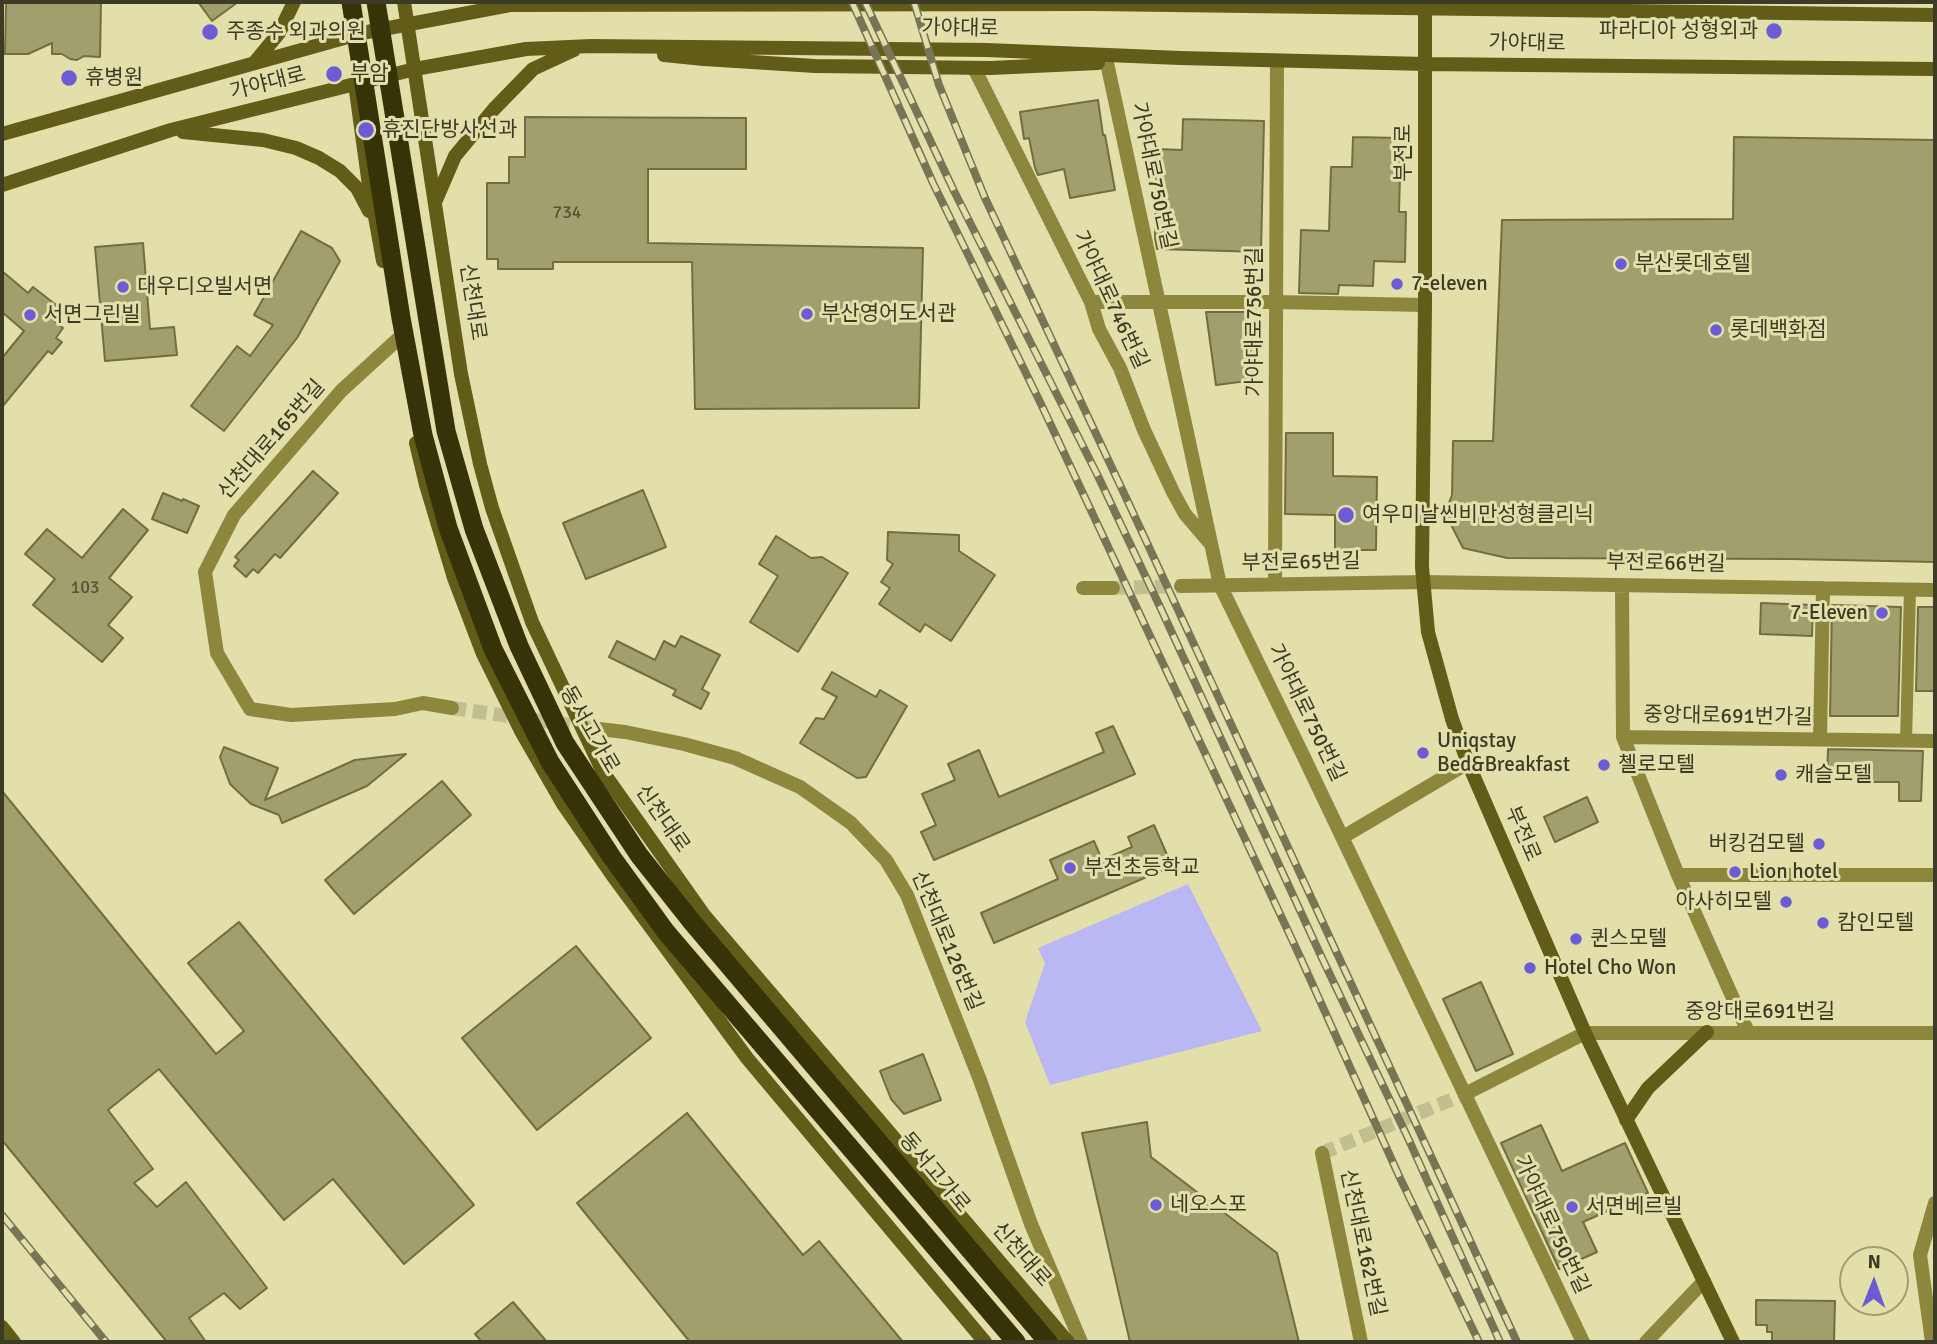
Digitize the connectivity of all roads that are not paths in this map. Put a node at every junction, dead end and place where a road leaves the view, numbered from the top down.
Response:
1 (295, 2) edge
2 (342, 2) edge
3 (351, 2) edge
4 (376, 2) edge
5 (404, 2) edge
6 (639, 2) edge
7 (596, 3) edge
8 (1065, 3) edge
9 (1094, 3) edge
10 (1278, 4) edge
11 (1425, 5) edge
12 (1561, 6) edge
13 (1896, 8) edge
14 (1935, 15) edge
15 (408, 25) junction
16 (347, 37) junction
17 (591, 46) junction
18 (1183, 58) junction
19 (1277, 61) junction
20 (255, 62) junction
21 (1107, 63) junction
22 (1426, 64) junction
23 (975, 68) junction
24 (415, 69) junction
25 (1935, 69) edge
26 (355, 84) junction
27 (171, 130) junction
28 (2, 134) edge
29 (2, 185) edge
30 (435, 202) junction
31 (375, 222) junction
32 (1158, 301) junction
33 (1091, 302) junction
34 (1276, 302) junction
35 (1425, 305) junction
36 (398, 339) junction
37 (1211, 545) junction
38 (1423, 582) junction
39 (1275, 584) junction
40 (1220, 585) junction
41 (1622, 585) junction
42 (1181, 586) tunnel mouth
43 (1113, 587) tunnel mouth
44 (1083, 588) dead end
45 (1823, 588) junction
46 (1910, 589) junction
47 (1935, 590) edge
48 (452, 708) tunnel mouth
49 (599, 729) tunnel mouth
50 (1623, 737) junction
51 (1827, 739) junction
52 (1906, 741) junction
53 (1935, 741) edge
54 (1468, 763) junction
55 (1343, 837) junction
56 (1678, 875) junction
57 (1935, 875) edge
58 (1707, 1032) junction
59 (1748, 1032) junction
60 (1585, 1033) junction
61 (1935, 1033) edge
62 (1465, 1094) junction
63 (1626, 1120) junction
64 (1322, 1153) dead end
65 (1935, 1203) edge
66 (1920, 1255) junction
67 (1935, 1255) edge
68 (1704, 1281) junction
69 (2, 1327) edge
70 (14, 1342) edge
71 (985, 1342) edge
72 (1016, 1342) edge
73 (1048, 1342) edge
74 (1068, 1342) edge
75 (1081, 1342) edge
76 (1361, 1342) edge
77 (1583, 1342) edge
78 (1646, 1342) edge
79 (1733, 1342) edge
80 (1932, 1342) edge

1 - 20 main road
2 - 16 main road
3 - 72 highway, bridge
4 - 73 highway, 동서고가로, bridge
5 - 15 main road, 신천대로
6 - 7 main road
7 - 8 main road, 가야대로
7 - 15 main road, 가야대로
8 - 9 main road, 가야대로
9 - 10 main road, 가야대로
10 - 11 main road, 가야대로
11 - 12 main road, 가야대로
11 - 22 main road, 부전로
12 - 13 main road, 가야대로
13 - 14 main road, 가야대로
15 - 16 main road, 가야대로
15 - 24 main road, 신천대로
16 - 20 main road, 가야대로
16 - 26 main road
17 - 18 main road, 가야대로
17 - 23 main road
17 - 24 main road, 가야대로
17 - 30 main road
18 - 19 main road, 가야대로
18 - 21 main road
19 - 22 main road, 가야대로
19 - 34 street, 가야대로756번길
20 - 28 main road, 가야대로
21 - 23 main road
21 - 32 street, 가야대로750번길
22 - 25 main road, 가야대로
22 - 35 main road, 부전로
23 - 33 street, 가야대로746번길
24 - 26 main road, 가야대로
24 - 30 main road, 신천대로
26 - 27 main road, 가야대로
26 - 31 main road
27 - 29 main road, 가야대로
27 - 31 main road
30 - 74 main road, 신천대로
31 - 36 main road
32 - 33 street
32 - 34 street
32 - 37 street, 가야대로750번길
33 - 37 street, 가야대로746번길
34 - 35 street
34 - 39 street, 가야대로756번길
35 - 38 main road, 부전로
36 - 48 street, 신천대로165번길
36 - 71 main road
37 - 40 street, 가야대로750번길
38 - 39 street, 부전로65번길
38 - 41 street, 부전로66번길
38 - 54 main road, 부전로
39 - 40 street, 부전로65번길
40 - 42 street, 부전로65번길
40 - 55 street, 가야대로750번길
41 - 45 street, 부전로66번길
41 - 50 street, 중앙대로691번가길
43 - 44 street
45 - 46 street, 부전로66번길
45 - 51 street
46 - 47 street, 부전로66번길
46 - 52 street
49 - 75 street, 신천대로126번길
50 - 51 street, 중앙대로691번가길
50 - 56 street, 중앙대로691번가길
51 - 52 street, 중앙대로691번가길
52 - 53 street, 중앙대로691번가길
54 - 55 street
54 - 60 main road, 부전로
55 - 62 street, 가야대로750번길
56 - 57 street
56 - 59 street, 중앙대로691번가길
58 - 59 street, 중앙대로691번길
58 - 60 street, 중앙대로691번길
58 - 63 main road
59 - 61 street, 중앙대로691번길
60 - 62 street
60 - 63 main road, 부전로
62 - 77 street, 가야대로750번길
63 - 68 main road, 부전로
64 - 76 street, 신천대로162번길
65 - 66 street
66 - 67 street
66 - 80 street
68 - 78 street
68 - 79 main road, 부전로
69 - 70 main road

